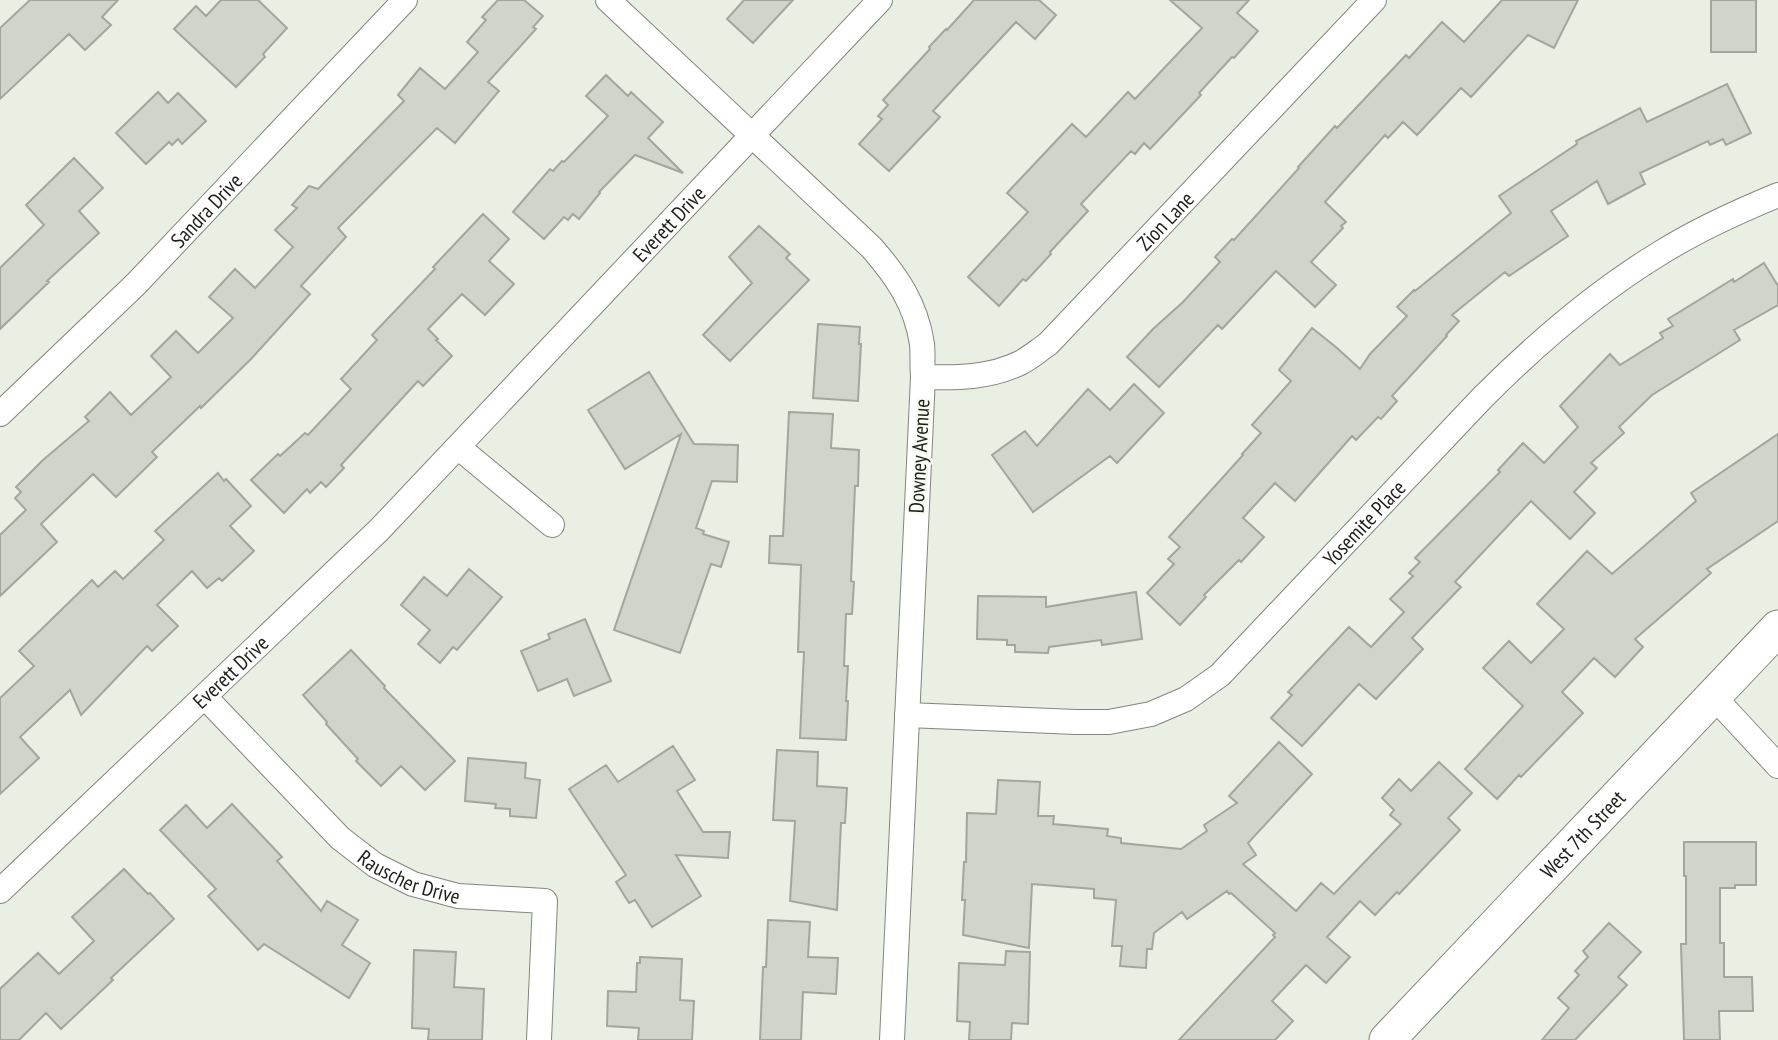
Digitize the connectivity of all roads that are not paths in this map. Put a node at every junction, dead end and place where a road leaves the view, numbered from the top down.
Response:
1 (405, 0) edge
2 (608, 0) edge
3 (880, 0) edge
4 (1374, 0) edge
5 (752, 135) junction
6 (1778, 195) edge
7 (923, 377) junction
8 (0, 414) edge
9 (458, 447) junction
10 (552, 525) dead end
11 (1778, 628) edge
12 (205, 697) junction
13 (1714, 697) junction
14 (907, 715) junction
15 (1778, 766) edge
16 (0, 891) edge
17 (539, 1040) edge
18 (892, 1040) edge
19 (1387, 1040) edge

1 - 8 street, Sandra Drive
2 - 5 street, Downey Avenue
3 - 5 street, Everett Drive
4 - 7 street, Zion Lane
5 - 7 street, Downey Avenue
5 - 9 street, Everett Drive
6 - 14 street, Yosemite Place
7 - 14 street, Downey Avenue
9 - 10 street
9 - 12 street, Everett Drive
11 - 13 main road, West 7th Street
12 - 16 street, Everett Drive
12 - 17 street, Rauscher Drive
13 - 15 street
13 - 19 main road, West 7th Street
14 - 18 street, Downey Avenue

